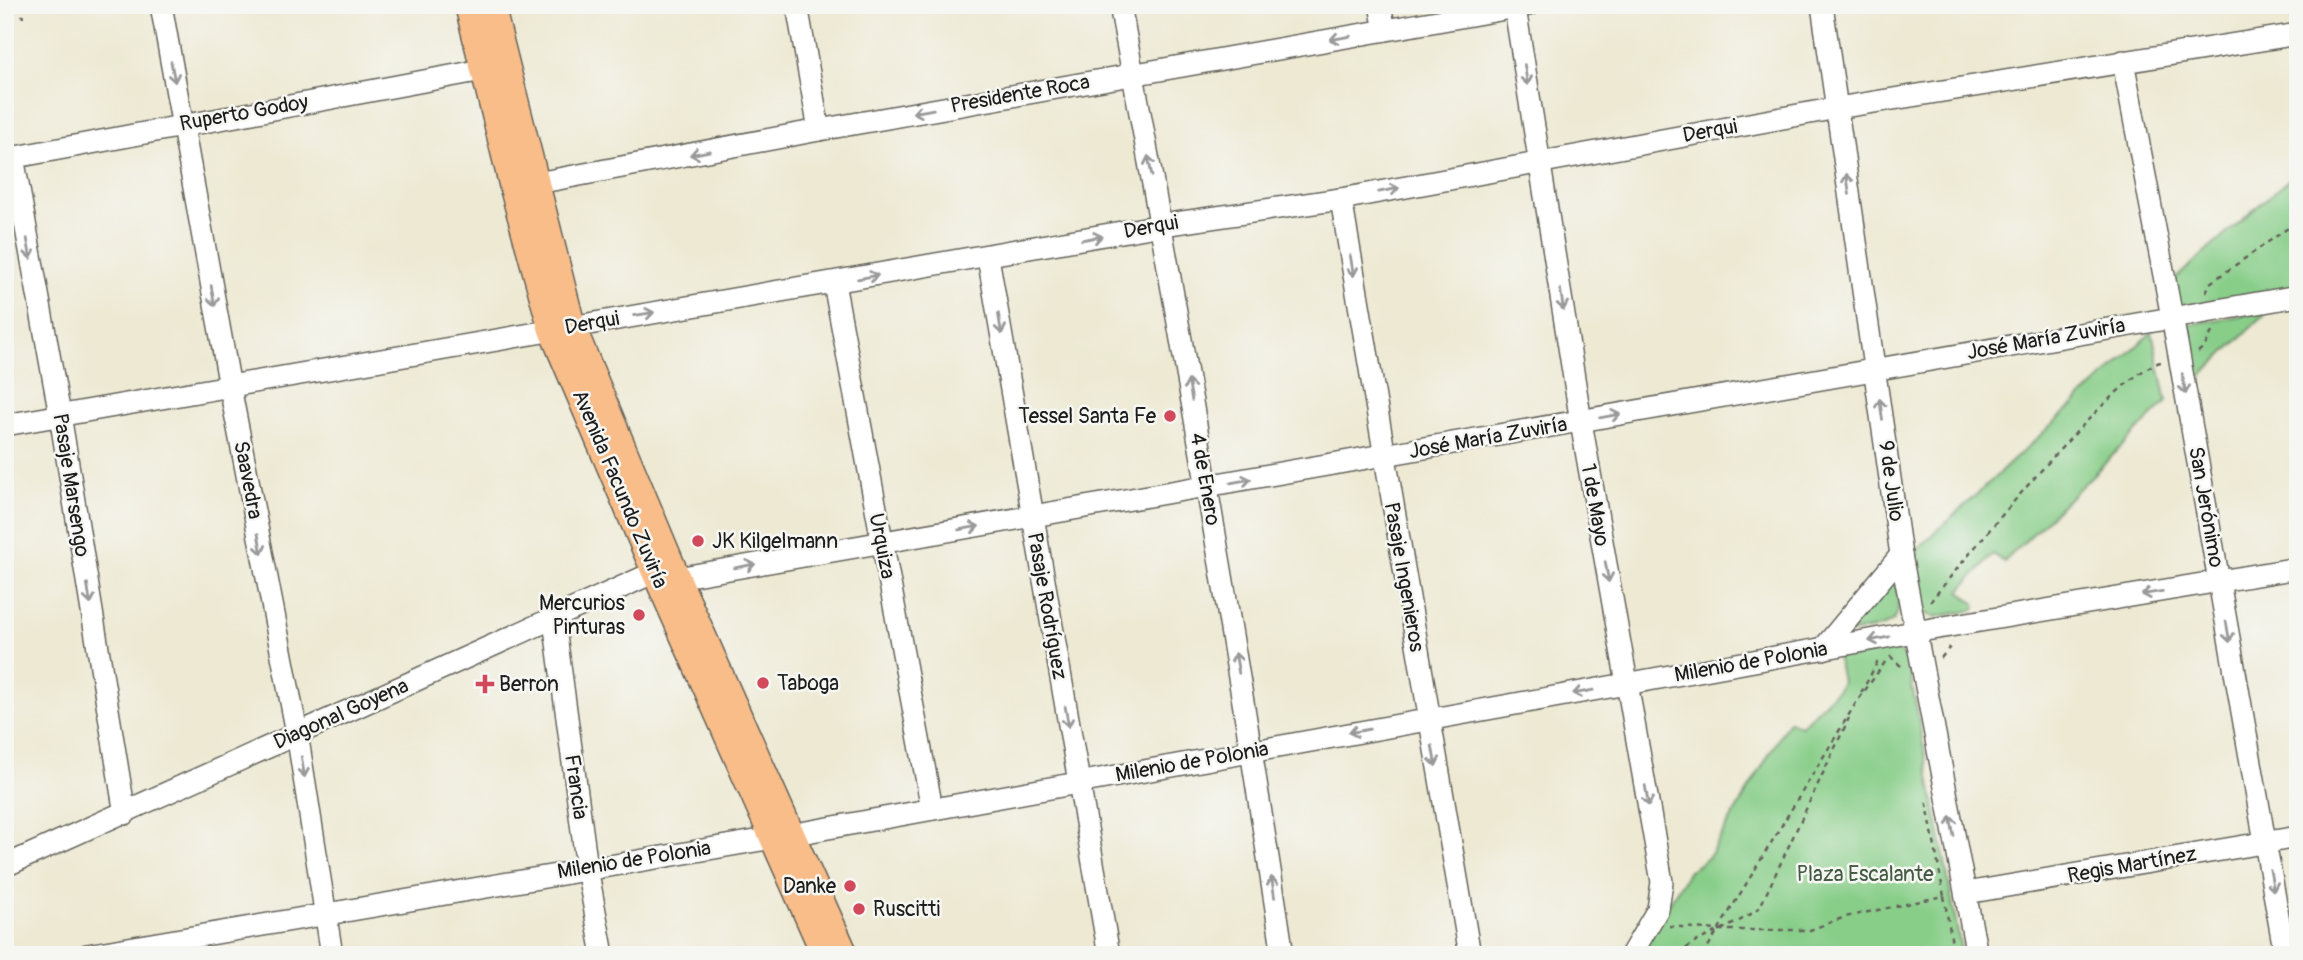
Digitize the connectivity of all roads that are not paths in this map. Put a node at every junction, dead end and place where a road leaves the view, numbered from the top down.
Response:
1 (161, 5) edge
2 (468, 5) edge
3 (491, 5) edge
4 (797, 5) edge
5 (1120, 5) edge
6 (1380, 5) edge
7 (1822, 5) edge
8 (1522, 6) edge
9 (1385, 30) junction
10 (2298, 34) edge
11 (2123, 61) junction
12 (484, 70) junction
13 (1133, 74) junction
14 (1837, 108) junction
15 (183, 124) junction
16 (819, 130) junction
17 (9, 158) edge
18 (1540, 161) junction
19 (523, 186) junction
20 (1341, 199) junction
21 (1162, 225) junction
22 (989, 257) junction
23 (834, 283) junction
24 (2298, 296) edge
25 (2172, 317) junction
26 (562, 328) junction
27 (1875, 368) junction
28 (229, 387) junction
29 (60, 415) junction
30 (1581, 422) junction
31 (5, 425) edge
32 (1383, 456) junction
33 (1206, 488) junction
34 (1031, 517) junction
35 (881, 542) junction
36 (1900, 555) junction
37 (2298, 569) edge
38 (666, 575) junction
39 (2219, 582) junction
40 (554, 620) junction
41 (1913, 628) junction
42 (1823, 649) junction
43 (1626, 684) junction
44 (1428, 718) junction
45 (297, 733) junction
46 (1252, 750) junction
47 (1079, 783) junction
48 (932, 809) junction
49 (125, 814) junction
50 (783, 835) junction
51 (2298, 837) edge
52 (2266, 842) junction
53 (5, 866) edge
54 (587, 868) junction
55 (1966, 893) junction
56 (326, 913) junction
57 (147, 950) edge
58 (1628, 954) edge
59 (87, 955) edge
60 (332, 955) edge
61 (603, 955) edge
62 (825, 955) edge
63 (845, 955) edge
64 (1109, 955) edge
65 (1283, 955) edge
66 (1470, 955) edge
67 (1977, 955) edge
68 (2285, 955) edge

1 -> 15 street, Saavedra
2 - 12 main road, Avenida Facundo Zuviría
3 - 19 main road, Avenida Facundo Zuviría
4 - 16 street
5 - 13 street, 4 de Enero
6 - 9 street
7 - 14 street, 9 de Julio
8 - 9 street, Presidente Roca
8 -> 18 street, 1 de Mayo
9 -> 13 street, Presidente Roca
10 - 11 street, Derqui
11 - 14 street, Derqui
11 - 25 street, San Jerónimo
12 - 15 street, Ruperto Godoy
12 - 19 main road, Avenida Facundo Zuviría
13 -> 16 street, Presidente Roca
21 -> 13 street, 4 de Enero
14 - 18 street, Derqui
27 -> 14 street, 9 de Julio
15 - 17 street, Ruperto Godoy
15 -> 28 street, Saavedra
16 -> 19 street, Presidente Roca
17 -> 29 street, Pasaje Marsengo
20 -> 18 street, Derqui
18 -> 30 street, 1 de Mayo
19 - 26 main road, Avenida Facundo Zuviría
20 - 21 street, Derqui
20 -> 32 street, Pasaje Ingenieros
22 -> 21 street, Derqui
33 -> 21 street, 4 de Enero
23 -> 22 street, Derqui
22 -> 34 street, Pasaje Rodríguez
26 -> 23 street, Derqui
23 - 35 street, Urquiza
24 - 25 street, José María Zuviría
25 - 27 street, José María Zuviría
25 -> 39 street, San Jerónimo
26 - 28 street, Derqui
26 - 38 main road, Avenida Facundo Zuviría
30 -> 27 street, José María Zuviría
36 -> 27 street, 9 de Julio
28 - 29 street, Derqui
28 -> 45 street, Saavedra
29 - 31 street, Derqui
29 -> 49 street, Pasaje Marsengo
30 - 32 street, José María Zuviría
30 -> 43 street, 1 de Mayo
33 -> 32 street, José María Zuviría
32 - 44 street, Pasaje Ingenieros
33 - 34 street, José María Zuviría
46 -> 33 street, 4 de Enero
35 -> 34 street, José María Zuviría
34 -> 47 street, Pasaje Rodríguez
38 -> 35 street, José María Zuviría
35 - 48 street, Urquiza
36 - 41 street, 9 de Julio
36 - 42 street
37 - 39 street, Milenio de Polonia
38 - 40 street, Diagonal Goyena
38 - 50 main road, Avenida Facundo Zuviría
39 -> 41 street, Milenio de Polonia
39 -> 52 street, San Jerónimo
40 - 45 street, Diagonal Goyena
40 - 54 street, Francia
41 -> 42 street, Milenio de Polonia
55 -> 41 street, 9 de Julio
42 - 43 street, Milenio de Polonia
43 -> 44 street, Milenio de Polonia
43 -> 58 street, 1 de Mayo
44 -> 46 street, Milenio de Polonia
44 -> 66 street, Pasaje Ingenieros
45 - 49 street, Diagonal Goyena
45 -> 56 street, Saavedra
46 - 47 street, Milenio de Polonia
65 -> 46 street, 4 de Enero
47 - 48 street, Milenio de Polonia
47 - 64 street, Pasaje Rodríguez
48 - 50 street, Milenio de Polonia
49 - 53 street, Diagonal Goyena
50 - 54 street, Milenio de Polonia
50 - 62 main road, Avenida Facundo Zuviría
50 - 63 main road, Avenida Facundo Zuviría
51 - 52 street, Regis Martínez
52 - 55 street, Regis Martínez
52 -> 68 street, San Jerónimo
54 - 56 street, Milenio de Polonia
54 - 61 street, Francia
55 - 67 street, 9 de Julio
56 - 57 street, Milenio de Polonia
56 - 60 street, Saavedra
57 - 59 street, Milenio de Polonia

